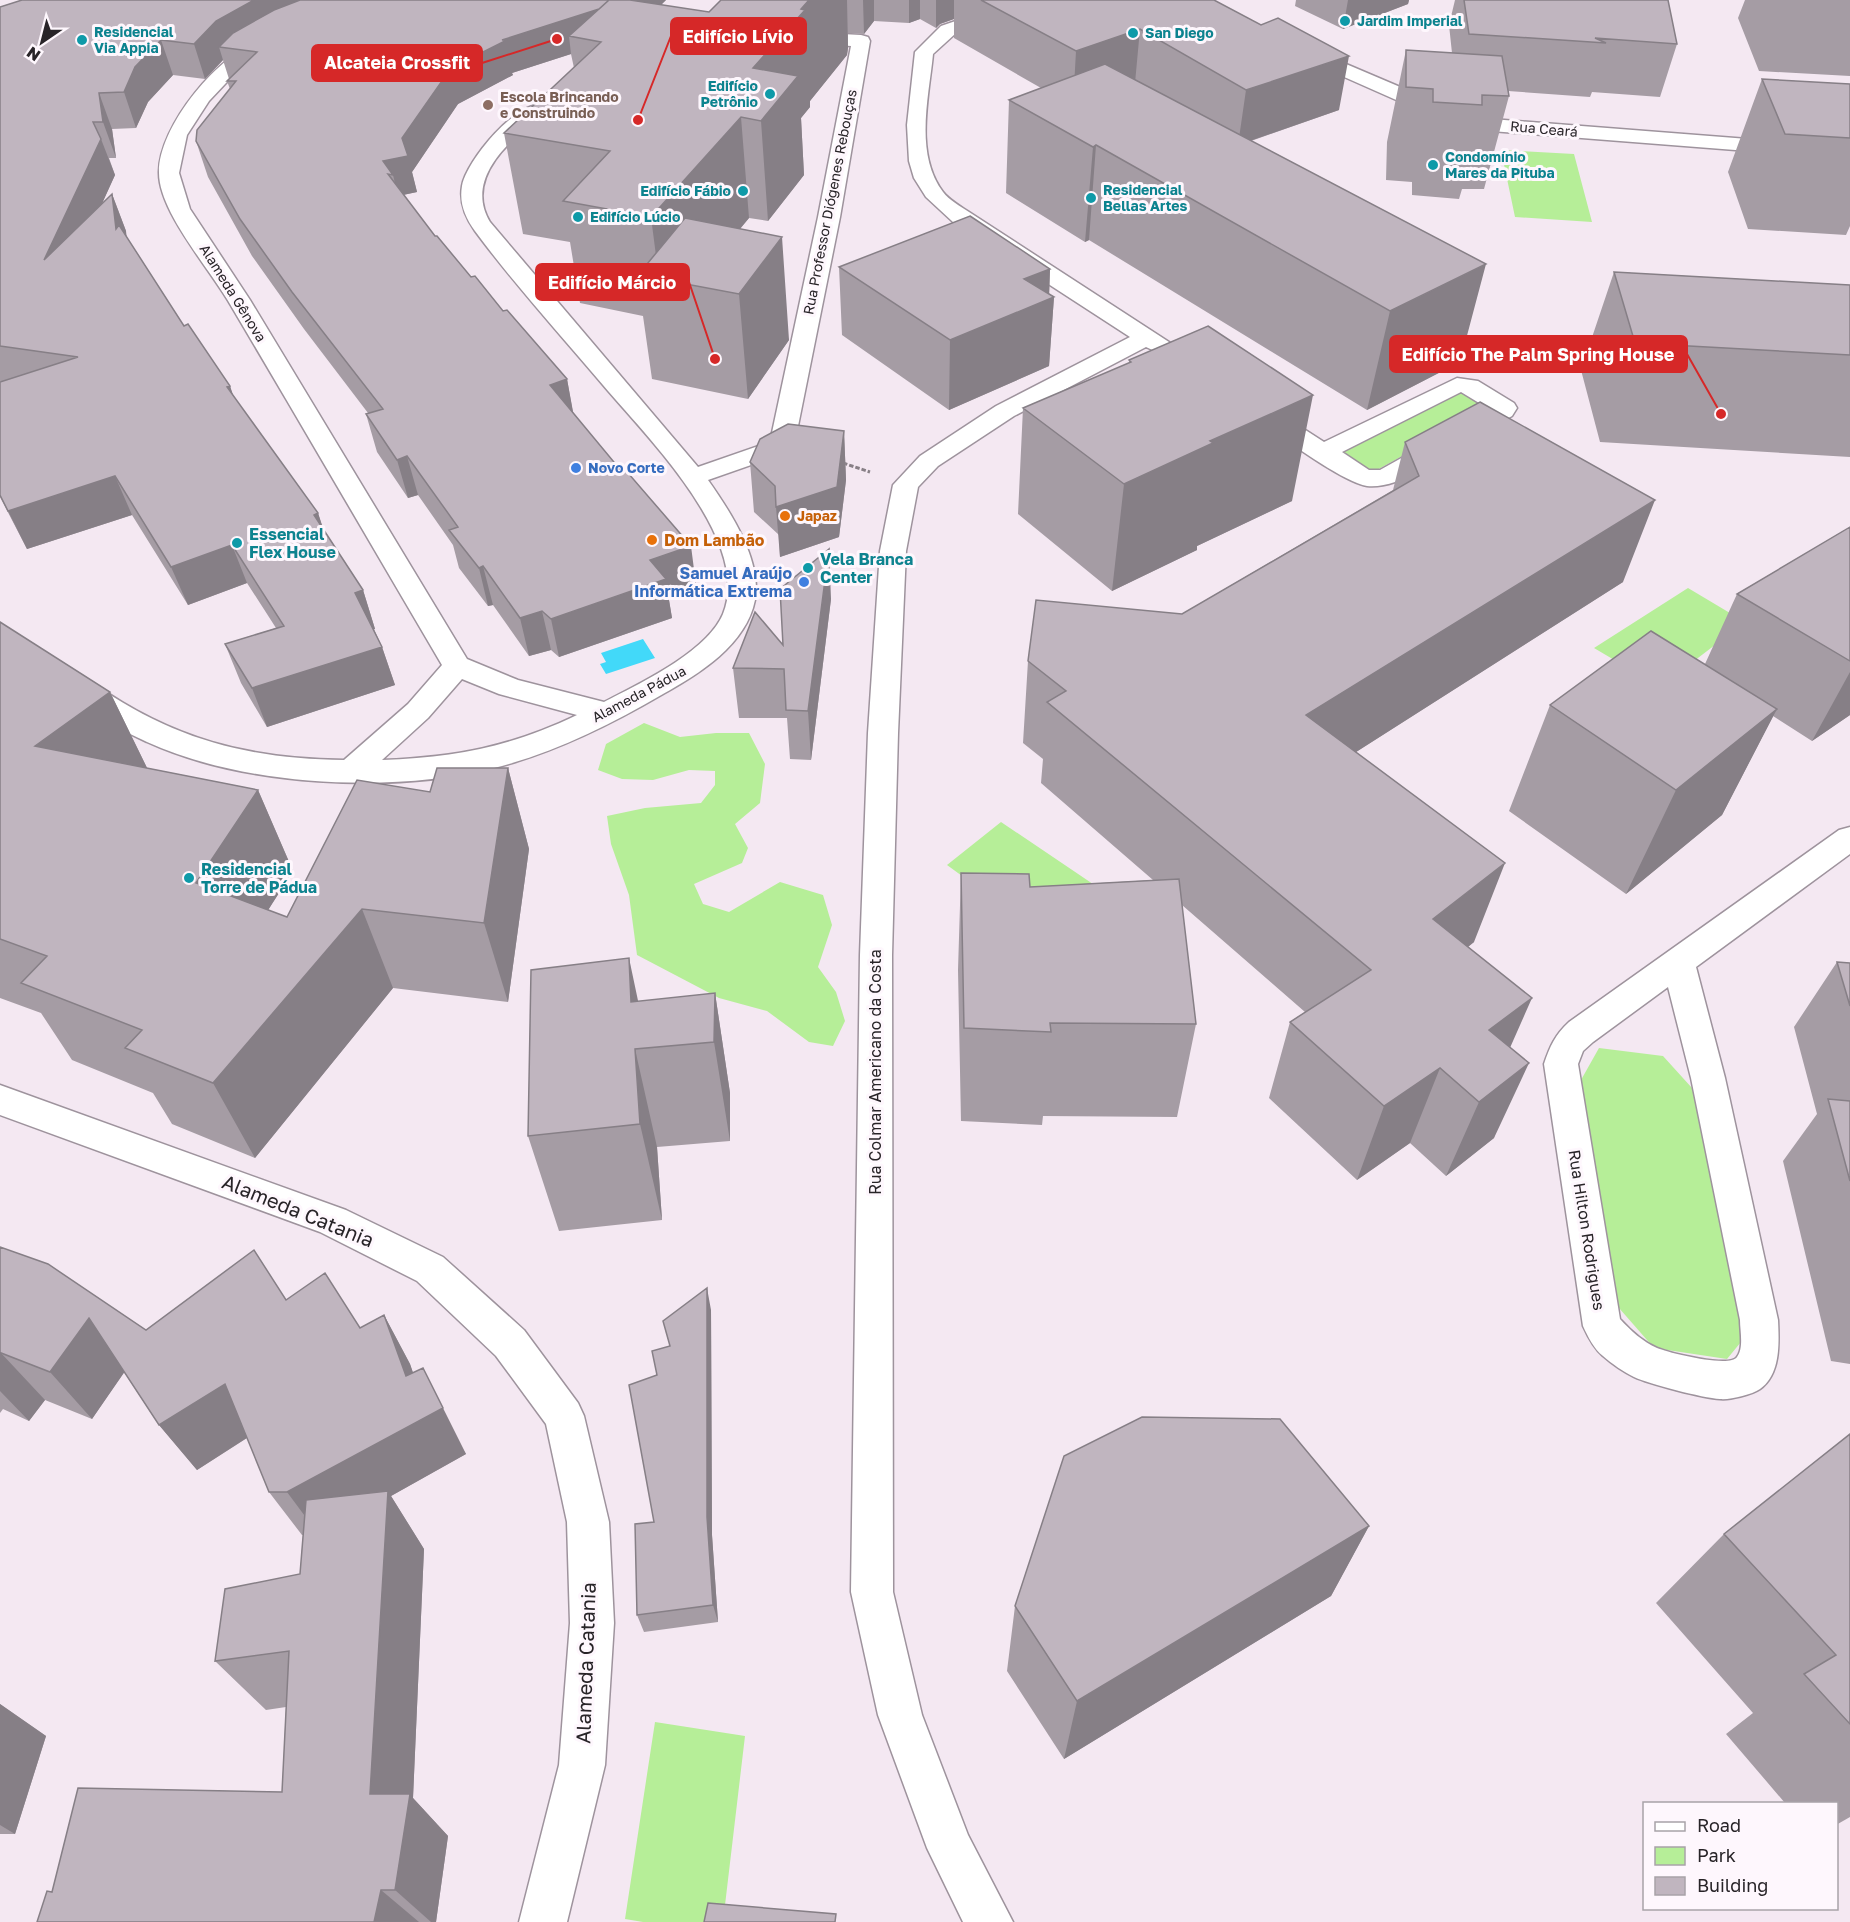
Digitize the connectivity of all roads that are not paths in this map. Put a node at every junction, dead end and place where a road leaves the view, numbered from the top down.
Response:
1 (1034, 0) edge
2 (285, 35) edge
3 (784, 38) dead end
4 (1289, 45) edge
5 (557, 99) edge
6 (1850, 153) edge
7 (1146, 338) junction
8 (1175, 357) edge
9 (1254, 408) edge
10 (1323, 452) junction
11 (693, 477) junction
12 (457, 666) junction
13 (60, 673) edge
14 (608, 713) junction
15 (351, 771) junction
16 (1850, 838) edge
17 (1678, 961) junction
18 (0, 1100) edge
19 (543, 1922) edge
20 (988, 1922) edge

1 - 7 street
2 - 12 street, Alameda Gênova
3 - 11 street, Rua Professor Diógenes Rebouças
4 - 6 street, Rua Ceará
5 - 11 street, Alameda Pádua
7 - 8 street
7 - 20 street, Rua Colmar Americano da Costa
9 - 10 street
10 - 10 street
11 - 14 street, Alameda Pádua
12 - 14 street
12 - 15 street
13 - 15 street, Alameda Pádua
14 - 15 street, Alameda Pádua
16 - 17 street, Rua Hilton Rodrigues
17 - 17 street, Rua Hilton Rodrigues
18 - 19 street, Alameda Catania

